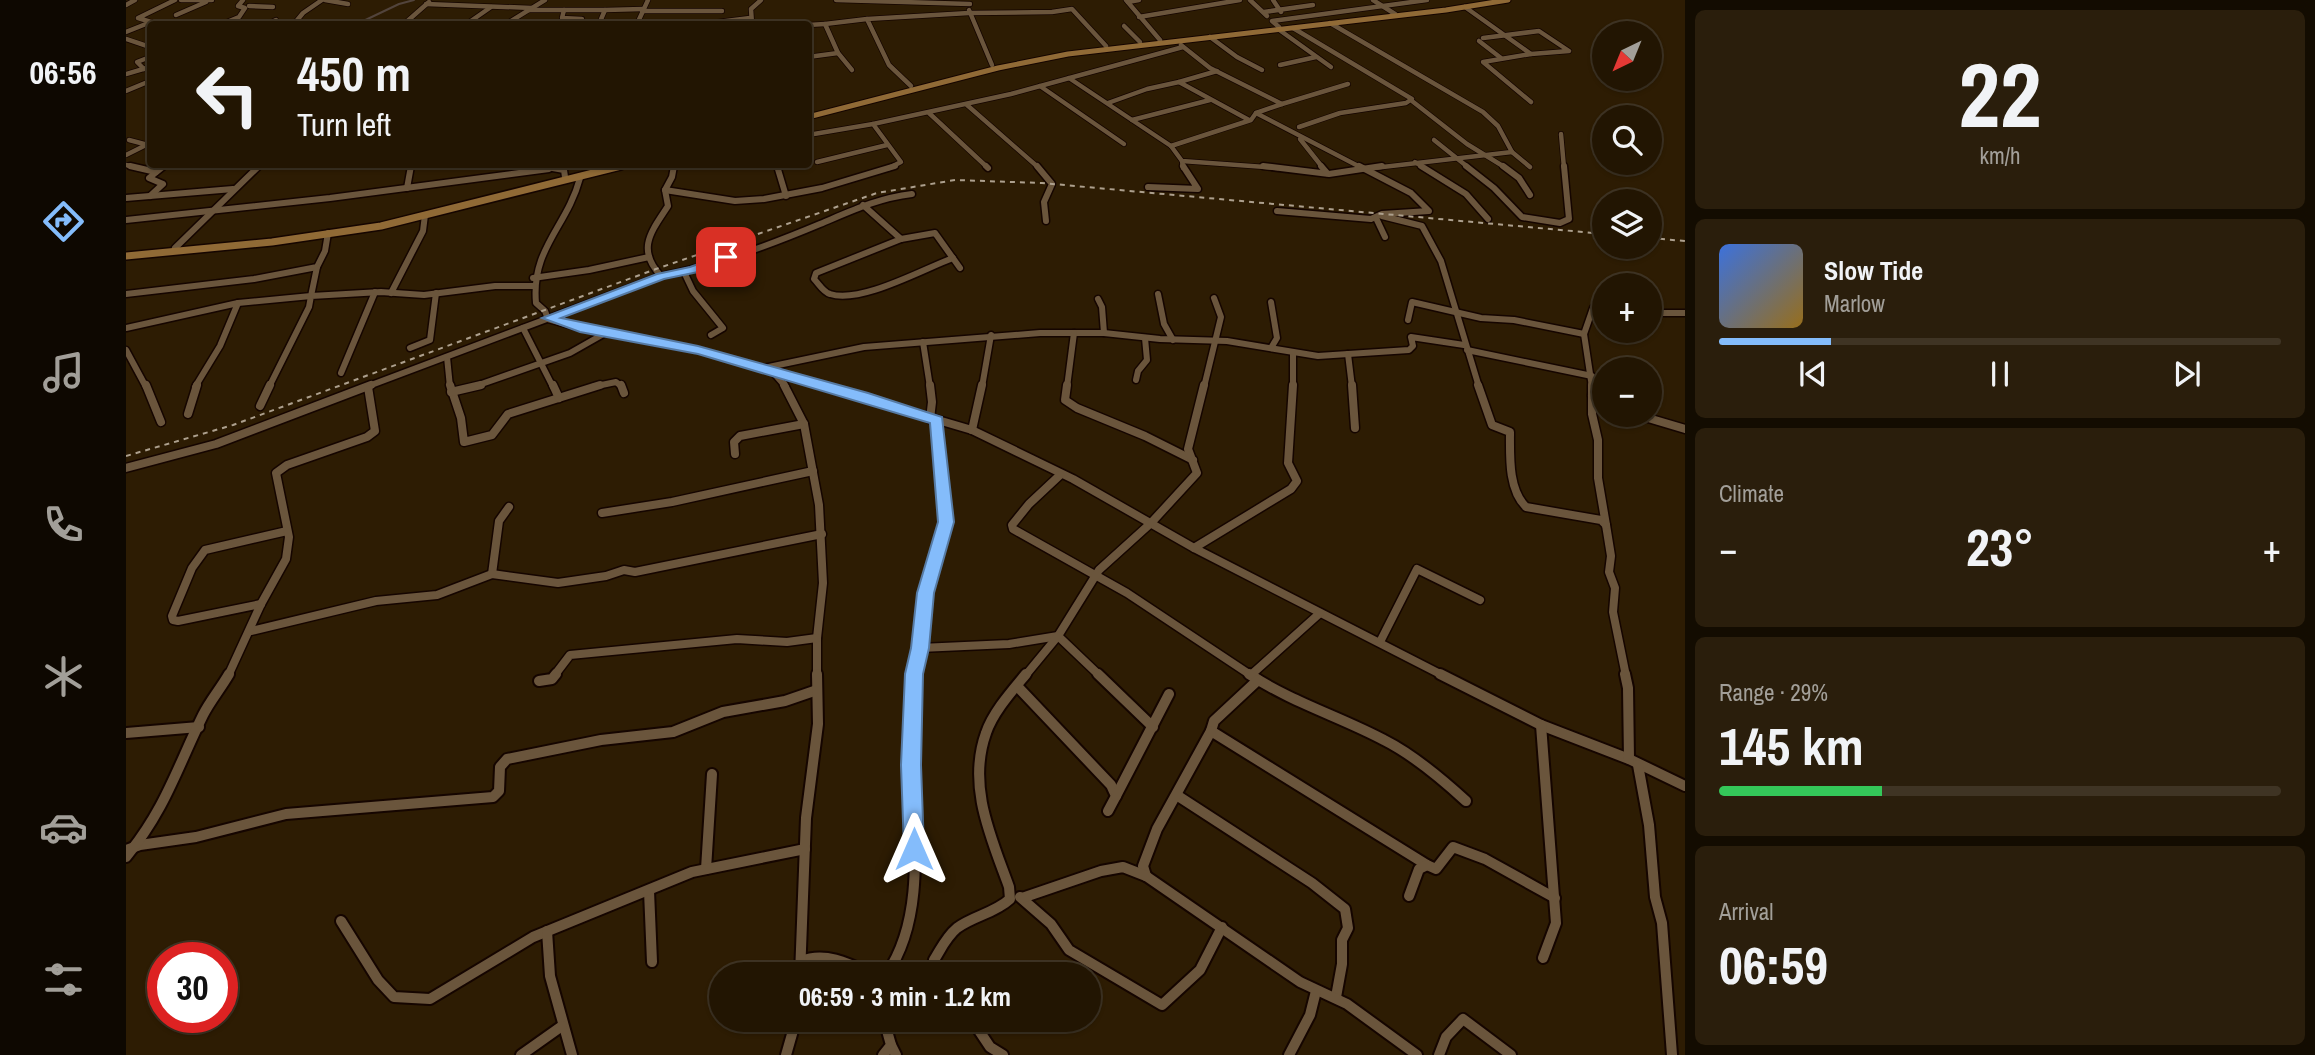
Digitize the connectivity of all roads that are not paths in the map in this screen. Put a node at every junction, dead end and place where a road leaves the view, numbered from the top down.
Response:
1 (135, 0) edge
2 (175, 0) edge
3 (181, 0) edge
4 (212, 0) edge
5 (243, 0) edge
6 (260, 0) edge
7 (323, 0) edge
8 (434, 0) edge
9 (545, 0) edge
10 (648, 0) edge
11 (761, 0) edge
12 (836, 0) edge
13 (1139, 0) edge
14 (1240, 0) edge
15 (1250, 0) edge
16 (1273, 0) edge
17 (1317, 0) edge
18 (1373, 0) edge
19 (1427, 0) edge
20 (1492, 0) edge
21 (1508, 0) edge
22 (1127, 1) edge
23 (1306, 1) edge
24 (1411, 1) edge
25 (206, 2) edge
26 (968, 2) edge
27 (348, 4) dead end
28 (426, 4) junction
29 (126, 5) edge
30 (1313, 5) junction
31 (1381, 5) junction
32 (491, 6) junction
33 (247, 7) junction
34 (273, 7) dead end
35 (1465, 7) junction
36 (531, 9) junction
37 (564, 10) junction
38 (605, 10) junction
39 (642, 10) junction
40 (1280, 10) junction
41 (722, 11) dead end
42 (1264, 12) dead end
43 (970, 13) junction
44 (1325, 13) junction
45 (1395, 14) junction
46 (176, 15) dead end
47 (1139, 17) junction
48 (750, 18) junction
49 (867, 19) junction
50 (1287, 19) junction
51 (148, 21) edge
52 (229, 21) edge
53 (296, 21) edge
54 (407, 21) edge
55 (469, 21) edge
56 (511, 21) edge
57 (581, 21) edge
58 (600, 21) edge
59 (638, 21) edge
60 (726, 21) edge
61 (751, 21) edge
62 (1272, 21) junction
63 (1331, 23) junction
64 (825, 24) junction
65 (147, 25) edge
66 (812, 25) edge
67 (1124, 26) dead end
68 (1278, 28) junction
69 (1293, 28) junction
70 (126, 32) edge
71 (1504, 34) junction
72 (1210, 37) junction
73 (126, 39) edge
74 (1160, 40) junction
75 (1176, 40) junction
76 (1140, 42) junction
77 (147, 46) edge
78 (1106, 46) junction
79 (1183, 47) junction
80 (838, 53) junction
81 (1531, 54) junction
82 (812, 56) edge
83 (1317, 57) junction
84 (147, 58) edge
85 (1501, 58) junction
86 (992, 65) junction
87 (1280, 65) dead end
88 (1331, 67) dead end
89 (147, 68) edge
90 (144, 69) junction
91 (1262, 70) dead end
92 (852, 71) dead end
93 (1217, 71) junction
94 (126, 74) edge
95 (1069, 78) junction
96 (1179, 82) junction
97 (147, 83) edge
98 (1348, 84) dead end
99 (911, 86) junction
100 (1040, 86) junction
101 (126, 91) edge
102 (1210, 100) junction
103 (1412, 101) junction
104 (1531, 102) dead end
105 (1108, 103) junction
106 (1282, 104) junction
107 (967, 105) junction
108 (823, 111) junction
109 (929, 113) junction
110 (1256, 113) junction
111 (812, 114) edge
112 (1132, 120) junction
113 (1251, 120) junction
114 (873, 124) junction
115 (1299, 127) dead end
116 (812, 134) edge
117 (1296, 134) junction
118 (1561, 134) dead end
119 (129, 140) dead end
120 (1434, 140) dead end
121 (1124, 144) dead end
122 (147, 145) edge
123 (147, 145) edge
124 (887, 145) junction
125 (1171, 146) junction
126 (1512, 152) junction
127 (126, 155) edge
128 (1489, 156) junction
129 (1459, 159) junction
130 (1182, 161) junction
131 (817, 162) dead end
132 (1415, 162) junction
133 (126, 165) edge
134 (1530, 167) dead end
135 (161, 168) edge
136 (257, 168) edge
137 (410, 168) edge
138 (542, 168) edge
139 (554, 168) edge
140 (598, 168) edge
141 (614, 168) edge
142 (673, 168) edge
143 (777, 168) edge
144 (988, 168) dead end
145 (1364, 170) junction
146 (156, 172) junction
147 (1327, 173) junction
148 (565, 177) junction
149 (580, 178) junction
150 (1148, 187) dead end
151 (407, 188) junction
152 (233, 189) junction
153 (665, 190) junction
154 (912, 194) dead end
155 (1530, 195) dead end
156 (786, 196) junction
157 (149, 197) junction
158 (126, 198) edge
159 (863, 205) junction
160 (216, 210) junction
161 (1277, 211) dead end
162 (425, 215) junction
163 (1379, 217) junction
164 (1488, 219) dead end
165 (126, 220) edge
166 (1046, 221) dead end
167 (328, 233) junction
168 (1385, 237) dead end
169 (901, 239) junction
170 (269, 240) junction
171 (175, 248) junction
172 (126, 253) edge
173 (649, 257) junction
174 (953, 258) junction
175 (317, 267) junction
176 (960, 268) dead end
177 (684, 272) junction
178 (661, 276) junction
179 (534, 282) junction
180 (375, 292) junction
181 (391, 293) junction
182 (436, 293) junction
183 (1158, 294) dead end
184 (128, 295) edge
185 (311, 296) junction
186 (1214, 298) dead end
187 (1098, 299) dead end
188 (1271, 302) dead end
189 (238, 303) junction
190 (1592, 309) edge
191 (1456, 312) junction
192 (1662, 313) edge
193 (1685, 313) edge
194 (548, 318) junction
195 (1408, 320) dead end
196 (126, 328) edge
197 (523, 328) junction
198 (607, 332) junction
199 (1074, 333) junction
200 (1104, 333) junction
201 (1584, 334) junction
202 (711, 335) dead end
203 (991, 335) junction
204 (1145, 338) junction
205 (1173, 340) junction
206 (1216, 341) junction
207 (923, 342) junction
208 (1465, 347) junction
209 (410, 348) dead end
210 (1271, 348) junction
211 (126, 350) edge
212 (1293, 354) junction
213 (1348, 354) junction
214 (447, 357) junction
215 (542, 362) junction
216 (768, 370) junction
217 (341, 373) dead end
218 (1592, 376) joint
219 (1136, 380) dead end
220 (368, 387) junction
221 (451, 392) junction
222 (624, 393) dead end
223 (559, 398) junction
224 (260, 406) dead end
225 (188, 414) dead end
226 (934, 419) junction
227 (161, 422) dead end
228 (1662, 422) edge
229 (804, 424) junction
230 (1595, 427) edge
231 (1355, 428) dead end
232 (1685, 429) edge
233 (972, 430) junction
234 (736, 454) dead end
235 (1194, 460) junction
236 (126, 468) edge
237 (813, 471) junction
238 (1060, 475) junction
239 (509, 506) dead end
240 (602, 513) dead end
241 (1151, 523) junction
242 (1606, 525) junction
243 (287, 531) junction
244 (821, 534) junction
245 (1194, 548) junction
246 (492, 574) junction
247 (1095, 576) junction
248 (1480, 600) dead end
249 (261, 604) junction
250 (1320, 613) junction
251 (251, 631) junction
252 (1058, 636) junction
253 (817, 638) junction
254 (1380, 642) junction
255 (920, 648) junction
256 (1255, 677) junction
257 (539, 681) dead end
258 (1017, 687) junction
259 (817, 690) junction
260 (1168, 694) dead end
261 (1541, 725) junction
262 (198, 727) junction
263 (1153, 727) junction
264 (1211, 731) junction
265 (126, 733) edge
266 (1633, 762) junction
267 (712, 775) dead end
268 (1685, 786) edge
269 (1116, 796) junction
270 (1178, 796) junction
271 (1466, 801) dead end
272 (1108, 811) dead end
273 (130, 848) edge
274 (805, 849) junction
275 (126, 857) edge
276 (1427, 865) junction
277 (706, 869) junction
278 (1146, 876) junction
279 (649, 891) junction
280 (1016, 896) junction
281 (1409, 896) dead end
282 (1555, 898) junction
283 (341, 921) dead end
284 (1222, 927) junction
285 (547, 931) junction
286 (1543, 958) dead end
287 (801, 961) joint
288 (652, 962) dead end
289 (836, 962) edge
290 (894, 962) edge
291 (935, 962) edge
292 (1316, 991) junction
293 (1336, 997) junction
294 (562, 1026) junction
295 (793, 1032) edge
296 (886, 1032) edge
297 (977, 1032) edge
298 (985, 1051) edge
299 (890, 1052) edge
300 (521, 1055) edge
301 (572, 1055) edge
302 (786, 1055) edge
303 (1003, 1055) edge
304 (1289, 1055) edge
305 (1417, 1055) edge
306 (1440, 1055) edge
307 (1511, 1055) edge
308 (1672, 1055) edge

1 - 29 street
2 - 51 street
3 - 25 street
4 - 25 street
5 - 33 street
6 - 33 street
7 - 27 street
7 - 53 street
8 - 28 street
9 - 36 street
10 - 39 street
11 - 48 street
12 - 26 street
13 - 22 street
14 - 47 street
15 - 62 street
16 - 40 street
17 - 23 street
18 - 31 street
19 - 24 street
20 - 45 main road
21 - 35 main road
22 - 47 street
23 - 30 street
24 - 31 street
25 - 46 street
26 - 43 street
28 - 32 street
28 - 54 street
30 - 40 street
30 - 44 street
31 - 44 street
31 - 45 street
32 - 36 street
32 - 55 street
33 - 34 street
33 - 52 street
35 - 63 main road
35 - 71 street
36 - 37 street
36 - 56 street
37 - 38 street
37 - 57 street
38 - 39 street
38 - 58 street
39 - 41 street
39 - 59 street
40 - 42 street
40 - 50 street
43 - 49 street
43 - 78 street
43 - 86 street
44 - 50 street
45 - 68 main road
47 - 74 street
48 - 60 street
48 - 61 street
49 - 64 street
49 - 99 street
50 - 62 street
62 - 68 street
63 - 69 main road
63 - 126 street
64 - 66 street
64 - 80 street
65 - 70 street
67 - 76 street
68 - 69 main road
68 - 72 main road
68 - 74 main road
68 - 83 street
69 - 103 street
71 - 81 street
71 - 81 street
71 - 85 street
72 - 75 main road
72 - 91 street
73 - 77 street
74 - 76 main road
75 - 79 street
75 - 108 main road
76 - 78 main road
78 - 86 main road
79 - 93 street
79 - 95 street
80 - 82 street
80 - 92 street
81 - 85 street
83 - 87 street
83 - 88 street
84 - 90 street
85 - 104 street
86 - 99 main road
89 - 90 street
90 - 94 street
93 - 96 street
93 - 106 street
95 - 100 street
95 - 105 street
96 - 102 street
96 - 105 street
97 - 101 street
98 - 106 street
99 - 108 main road
100 - 107 street
100 - 121 street
102 - 112 street
102 - 113 street
103 - 115 street
103 - 128 street
105 - 112 street
106 - 110 street
107 - 109 street
107 - 166 street
108 - 111 main road
109 - 114 street
109 - 144 street
110 - 113 street
110 - 117 street
112 - 125 street
113 - 125 street
114 - 116 street
114 - 124 street
117 - 145 street
117 - 147 street
118 - 129 street
119 - 122 street
120 - 129 street
123 - 127 street
124 - 131 street
124 - 156 street
125 - 130 street
126 - 128 street
126 - 134 street
128 - 129 street
128 - 155 street
129 - 132 street
130 - 147 street
130 - 150 street
132 - 145 street
132 - 164 street
133 - 146 street
135 - 146 street
136 - 152 street
137 - 151 street
138 - 151 street
139 - 148 street
140 - 148 main road
141 - 149 main road
142 - 153 street
143 - 156 street
145 - 147 street
145 - 163 street
146 - 157 street
148 - 170 main road
149 - 162 main road
149 - 179 street
151 - 160 street
152 - 157 street
152 - 160 street
153 - 156 street
153 - 173 street
154 - 159 street
157 - 158 street
159 - 169 street
159 - 177 street
160 - 165 street
160 - 171 street
161 - 163 street
162 - 167 main road
162 - 181 street
163 - 168 street
163 - 191 street
167 - 170 main road
167 - 175 street
169 - 174 street
169 - 174 street
170 - 171 main road
170 - 172 main road
171 - 172 main road
173 - 178 street
173 - 179 street
174 - 176 street
175 - 184 street
175 - 185 street
177 - 178 street
177 - 202 street
178 - 194 street
179 - 182 street
179 - 194 street
180 - 181 street
180 - 185 street
180 - 217 street
181 - 182 street
182 - 209 street
183 - 205 street
185 - 189 street
185 - 224 street
186 - 206 street
187 - 200 street
188 - 210 street
189 - 196 street
189 - 225 street
190 - 201 street
191 - 195 street
191 - 201 street
191 - 208 street
192 - 193 street
194 - 197 street
194 - 198 street
197 - 214 street
197 - 215 street
198 - 215 street
198 - 216 street
199 - 200 street
199 - 203 street
199 - 235 street
200 - 204 street
201 - 218 street
203 - 207 street
203 - 233 street
204 - 205 street
204 - 219 street
205 - 206 street
206 - 210 street
206 - 235 street
207 - 216 street
207 - 226 street
208 - 213 street
208 - 218 street
208 - 242 street
210 - 212 street
211 - 227 street
212 - 213 street
212 - 245 street
213 - 231 street
214 - 220 street
214 - 221 street
215 - 221 street
215 - 223 street
216 - 226 street
216 - 229 street
220 - 236 street
220 - 243 street
221 - 223 street
222 - 223 street
226 - 233 street
226 - 255 street
228 - 232 street
229 - 234 street
229 - 237 street
230 - 242 street
233 - 238 street
235 - 241 street
237 - 240 street
237 - 244 street
238 - 241 street
238 - 247 street
239 - 246 street
241 - 245 street
241 - 247 street
242 - 266 street
243 - 249 street
243 - 249 street
244 - 246 street
244 - 253 street
245 - 250 street
246 - 251 street
247 - 252 street
247 - 256 street
248 - 254 street
249 - 251 street
250 - 254 street
250 - 256 street
251 - 262 street
252 - 255 street
252 - 258 street
252 - 263 street
253 - 257 street
253 - 259 street
254 - 261 street
255 - 290 street
256 - 264 street
256 - 271 street
258 - 269 street
258 - 280 street
259 - 273 street
259 - 274 street
260 - 263 street
261 - 266 street
261 - 282 street
262 - 265 street
262 - 273 street
263 - 269 street
264 - 270 street
264 - 276 street
266 - 268 street
266 - 308 street
267 - 277 street
269 - 272 street
270 - 278 street
270 - 293 street
273 - 275 street
274 - 277 street
274 - 287 street
276 - 281 street
276 - 282 street
277 - 279 street
278 - 280 street
278 - 284 street
279 - 285 street
279 - 288 street
280 - 284 street
280 - 291 street
282 - 286 street
283 - 285 street
284 - 292 street
285 - 294 street
287 - 289 street
292 - 293 street
292 - 304 street
293 - 305 street
294 - 300 street
294 - 301 street
295 - 302 street
296 - 299 street
297 - 298 street
298 - 303 street
306 - 307 street

